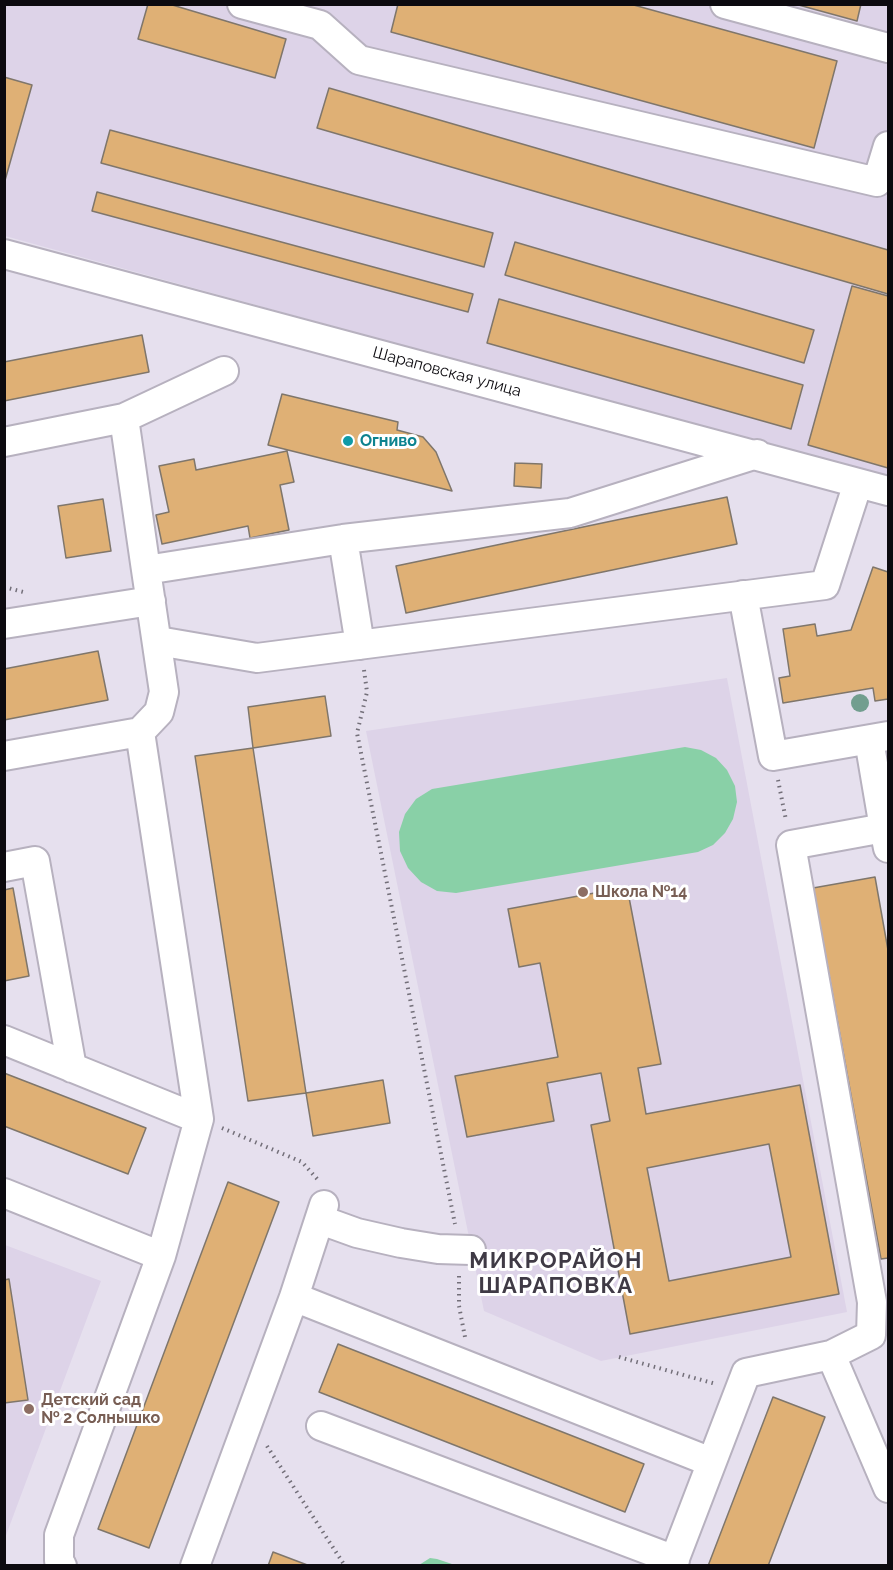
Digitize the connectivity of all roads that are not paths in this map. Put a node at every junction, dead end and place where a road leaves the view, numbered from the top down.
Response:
1 (242, 4) edge
2 (725, 4) edge
3 (888, 48) edge
4 (888, 146) edge
5 (4, 254) edge
6 (224, 371) dead end
7 (124, 418) junction
8 (4, 442) edge
9 (757, 454) junction
10 (858, 483) junction
11 (888, 491) edge
12 (343, 539) junction
13 (146, 570) junction
14 (743, 595) junction
15 (151, 601) junction
16 (4, 624) edge
17 (158, 641) junction
18 (360, 645) junction
19 (140, 732) junction
20 (879, 738) edge
21 (4, 756) edge
22 (886, 838) edge
23 (4, 867) edge
24 (4, 1040) edge
25 (72, 1068) junction
26 (199, 1119) junction
27 (4, 1193) edge
28 (466, 1251) road end
29 (161, 1256) junction
30 (294, 1297) junction
31 (831, 1355) junction
32 (321, 1426) dead end
33 (711, 1462) junction
34 (888, 1488) edge
35 (674, 1563) edge
36 (62, 1566) edge
37 (195, 1566) edge

1 - 4 street
2 - 3 street
5 - 9 street, Шараповская улица
6 - 7 street
7 - 8 street
7 - 13 street
9 - 10 street, Шараповская улица
9 - 12 street
10 - 11 street, Шараповская улица
10 - 14 street
12 - 13 street
12 - 18 street
13 - 15 street
14 - 18 street
14 - 20 street
15 - 16 street
15 - 17 street
17 - 18 street
17 - 19 street
19 - 21 street
19 - 26 street
20 - 22 street
22 - 31 street
23 - 25 street
24 - 25 street
25 - 26 street
26 - 29 street
27 - 29 street
28 - 30 street
29 - 36 street
30 - 33 street
30 - 37 street
31 - 33 street
31 - 34 street
32 - 35 street
33 - 35 street

